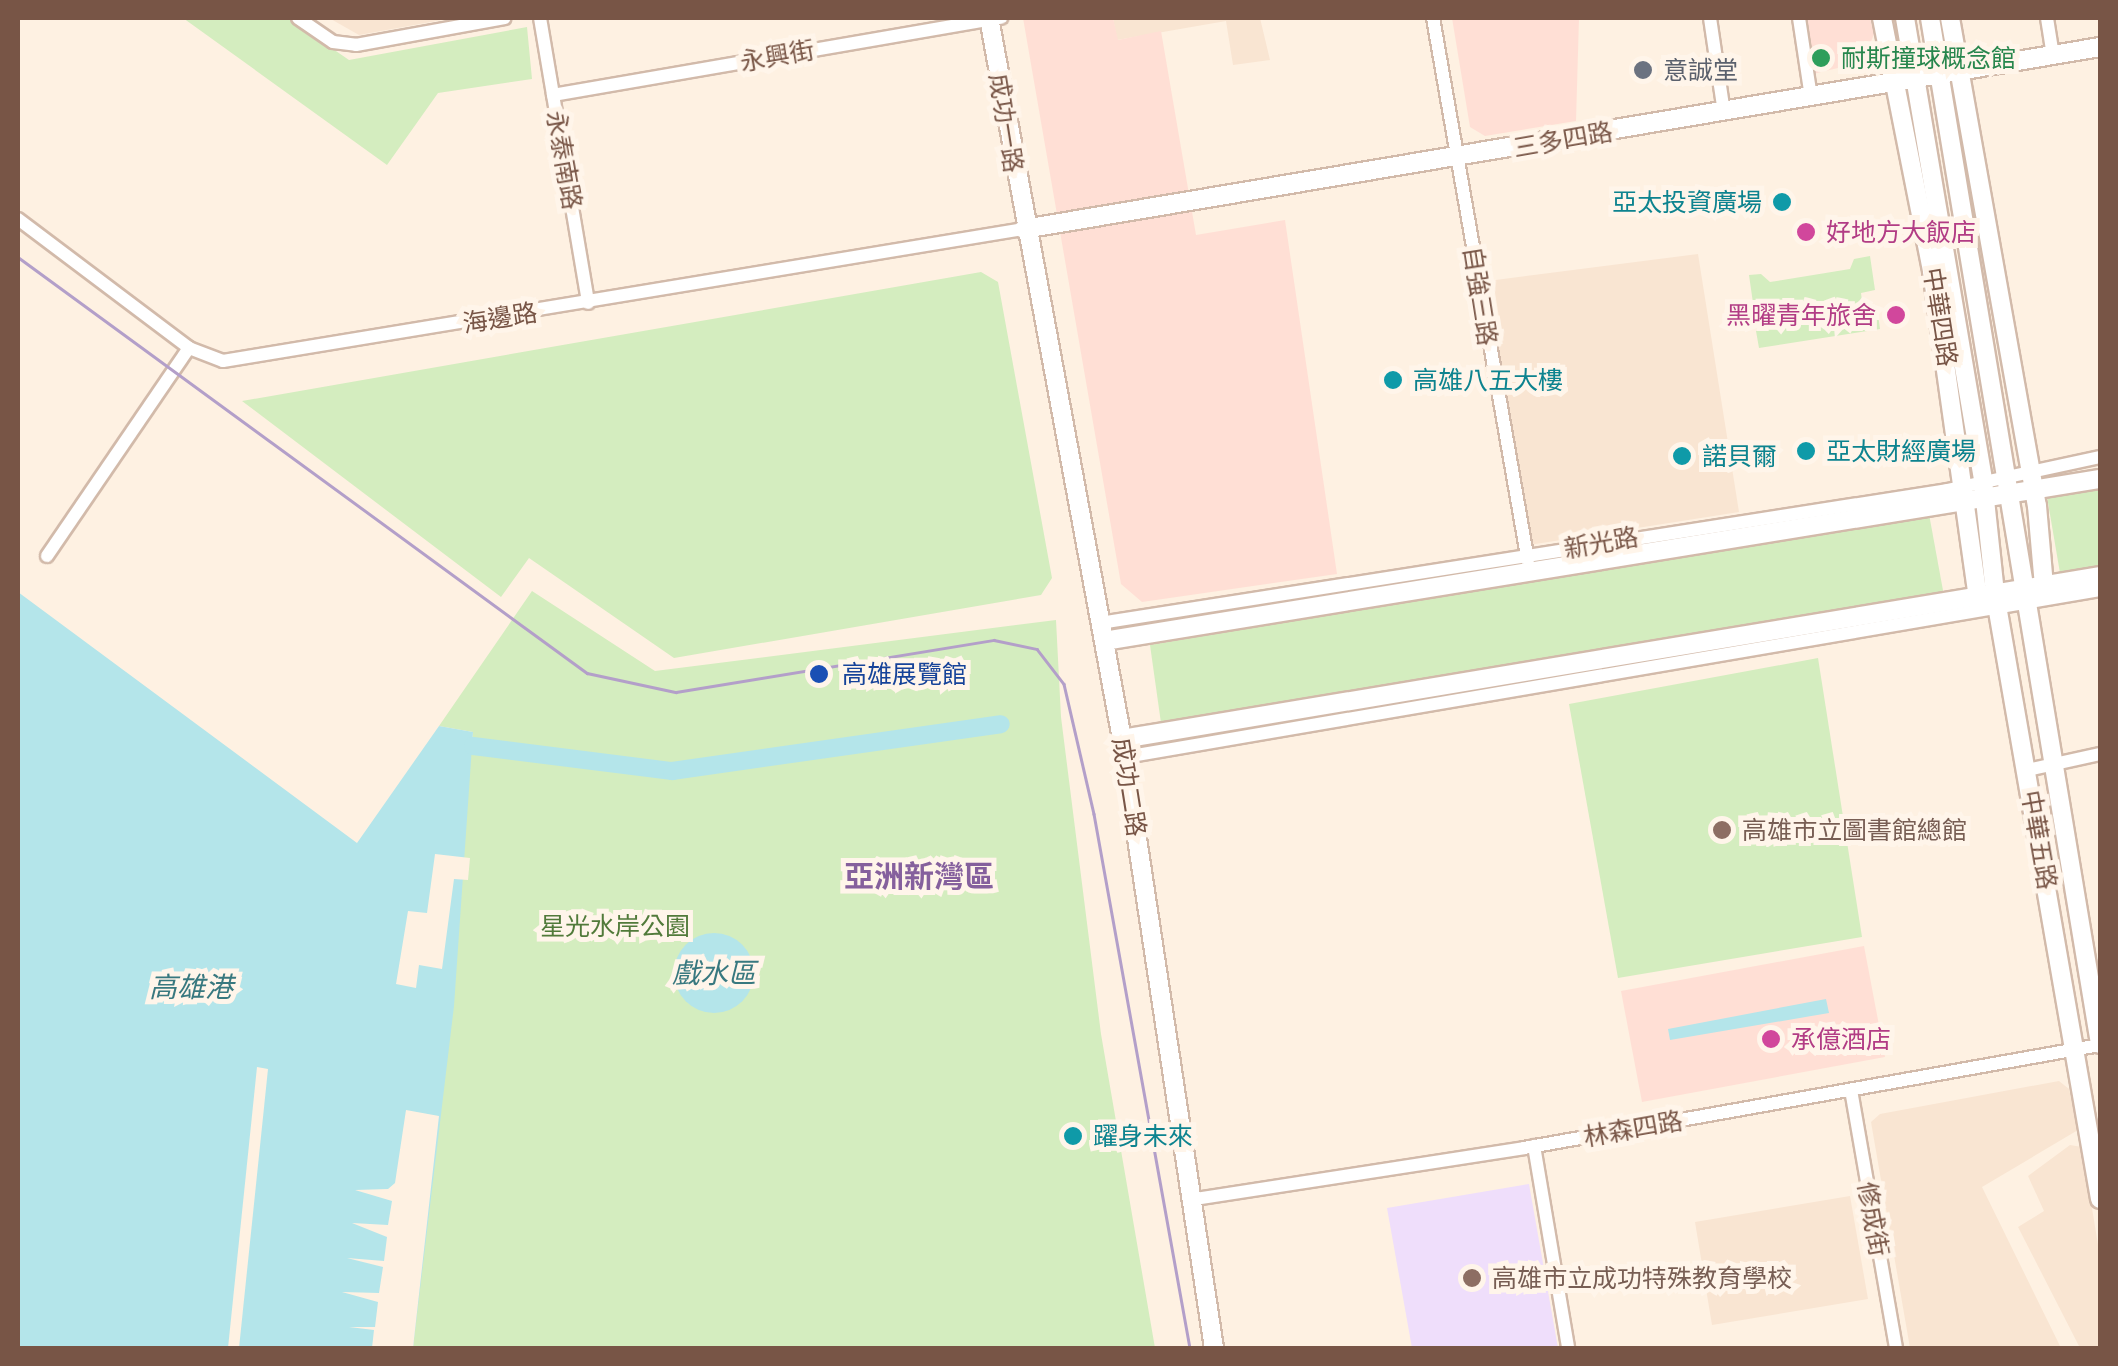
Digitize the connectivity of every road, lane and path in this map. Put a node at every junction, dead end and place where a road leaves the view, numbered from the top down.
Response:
1 (298, 18) edge
2 (505, 18) edge
3 (540, 18) edge
4 (993, 18) edge
5 (1433, 18) edge
6 (1710, 18) edge
7 (1799, 18) edge
8 (1882, 18) edge
9 (1905, 18) edge
10 (1930, 18) edge
11 (1950, 18) edge
12 (2046, 18) edge
13 (2100, 46) edge
14 (2053, 55) junction
15 (1948, 72) junction
16 (1916, 78) junction
17 (1895, 81) junction
18 (553, 95) junction
19 (1811, 97) junction
20 (1724, 112) junction
21 (1457, 157) junction
22 (18, 219) edge
23 (1024, 229) junction
24 (588, 303) junction
25 (188, 348) junction
26 (2100, 458) edge
27 (2030, 470) junction
28 (2003, 476) junction
29 (2100, 479) edge
30 (2034, 491) junction
31 (1974, 492) junction
32 (2006, 496) junction
33 (47, 556) dead end
34 (1528, 564) junction
35 (2100, 576) edge
36 (2044, 586) junction
37 (2100, 590) edge
38 (2024, 596) junction
39 (1990, 600) junction
40 (1102, 632) junction
41 (1124, 748) junction
42 (2100, 754) edge
43 (2052, 764) junction
44 (2027, 770) junction
45 (2100, 1045) edge
46 (2077, 1050) junction
47 (1851, 1090) junction
48 (1534, 1146) junction
49 (2100, 1199) edge
50 (1189, 1200) junction
51 (1214, 1348) edge
52 (1568, 1348) edge
53 (1896, 1348) edge

1 - 2 street
3 - 18 street, 永泰南路
4 - 18 street, 永興街
4 - 23 street, 成功一路
5 - 21 street, 自強三路
6 - 20 street
7 - 19 street
8 - 17 street, 中華四路
9 - 16 street, 中華四路
10 - 15 street, 中華四路
11 - 15 street, 中華四路
12 - 14 street
13 - 14 street, 三多四路
14 - 15 street, 三多四路
15 - 16 street, 三多四路
15 - 27 street, 中華四路
15 - 28 street, 中華四路
16 - 17 street, 三多四路
16 - 31 street, 中華四路
17 - 19 street, 三多四路
17 - 31 street, 中華四路
18 - 24 street, 永泰南路
19 - 20 street, 三多四路
20 - 21 street, 三多四路
21 - 23 street, 三多四路
21 - 34 street, 自強三路
22 - 25 street, 海邊路
23 - 24 street, 海邊路
23 - 40 street, 成功二路
24 - 25 street, 海邊路
25 - 33 street
26 - 27 street, 新光路
27 - 28 street, 新光路
27 - 30 street, 中華四路
28 - 31 street, 新光路
28 - 32 street, 中華五路
29 - 30 street, 新光路
30 - 32 street, 新光路
30 - 36 street, 中華四路
31 - 32 street, 新光路
31 - 34 street, 新光路
31 - 39 street, 中華四路
32 - 38 street, 中華五路
34 - 40 street, 新光路
35 - 36 street
36 - 38 street
37 - 38 street
38 - 39 street
38 - 43 street, 中華五路
39 - 41 street
39 - 44 street, 中華五路
40 - 41 street, 成功二路
41 - 50 street, 成功二路
42 - 43 street
43 - 44 street
43 - 45 street, 中華五路
44 - 46 street, 中華五路
45 - 46 street, 林森四路
46 - 47 street, 林森四路
46 - 49 street, 中華五路
47 - 48 street, 林森四路
47 - 53 street, 修成街
48 - 50 street, 林森四路
48 - 52 street
50 - 51 street, 成功二路

